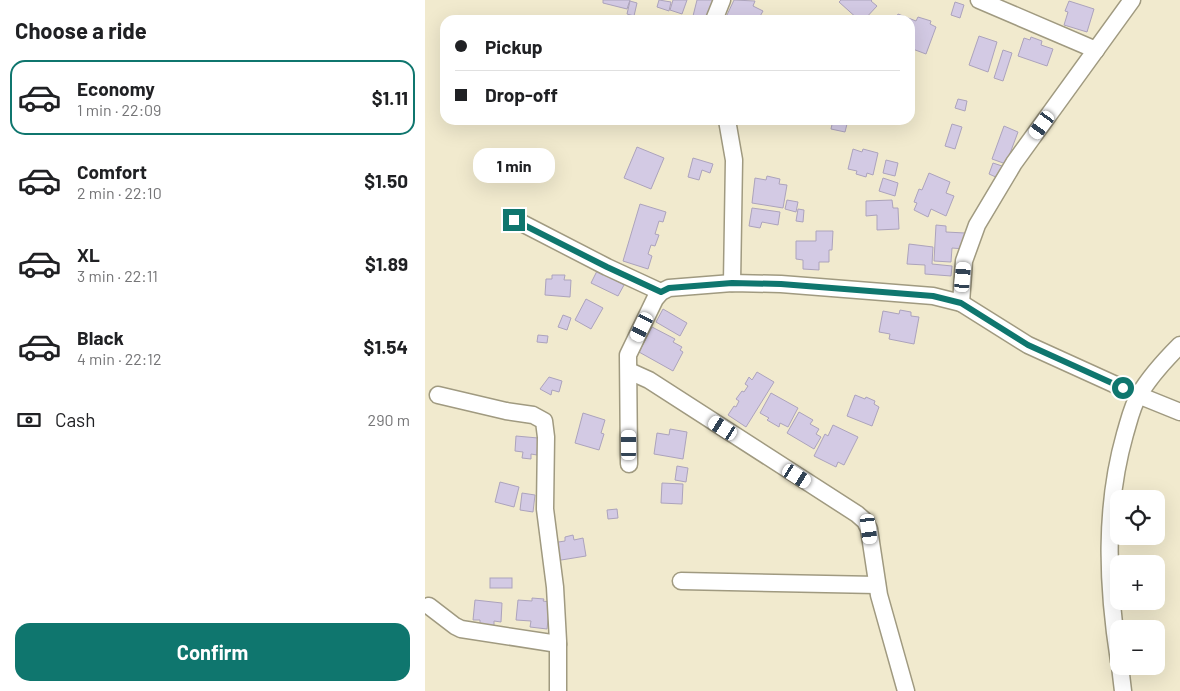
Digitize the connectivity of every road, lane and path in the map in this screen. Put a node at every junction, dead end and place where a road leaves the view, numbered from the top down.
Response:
1 (722, 0) edge
2 (979, 0) edge
3 (1132, 0) edge
4 (716, 15) edge
5 (1096, 50) junction
6 (728, 125) edge
7 (514, 220) dead end
8 (732, 283) junction
9 (661, 292) junction
10 (961, 303) junction
11 (1180, 345) edge
12 (629, 371) junction
13 (437, 394) dead end
14 (1139, 395) junction
15 (1180, 412) edge
16 (629, 464) dead end
17 (681, 581) dead end
18 (877, 585) junction
19 (429, 606) dead end
20 (1114, 620) edge
21 (558, 644) junction
22 (1121, 675) edge
23 (558, 691) edge
24 (906, 691) edge
25 (1123, 691) edge

1 - 4 street
2 - 5 street
3 - 5 street
5 - 10 street
6 - 8 street
7 - 9 street
8 - 9 street
8 - 10 street
9 - 12 street
10 - 14 street
11 - 14 street
12 - 16 street
12 - 18 street
13 - 21 street
14 - 15 street
14 - 20 street
17 - 18 street
18 - 24 street
19 - 21 street
21 - 23 street
22 - 25 street

